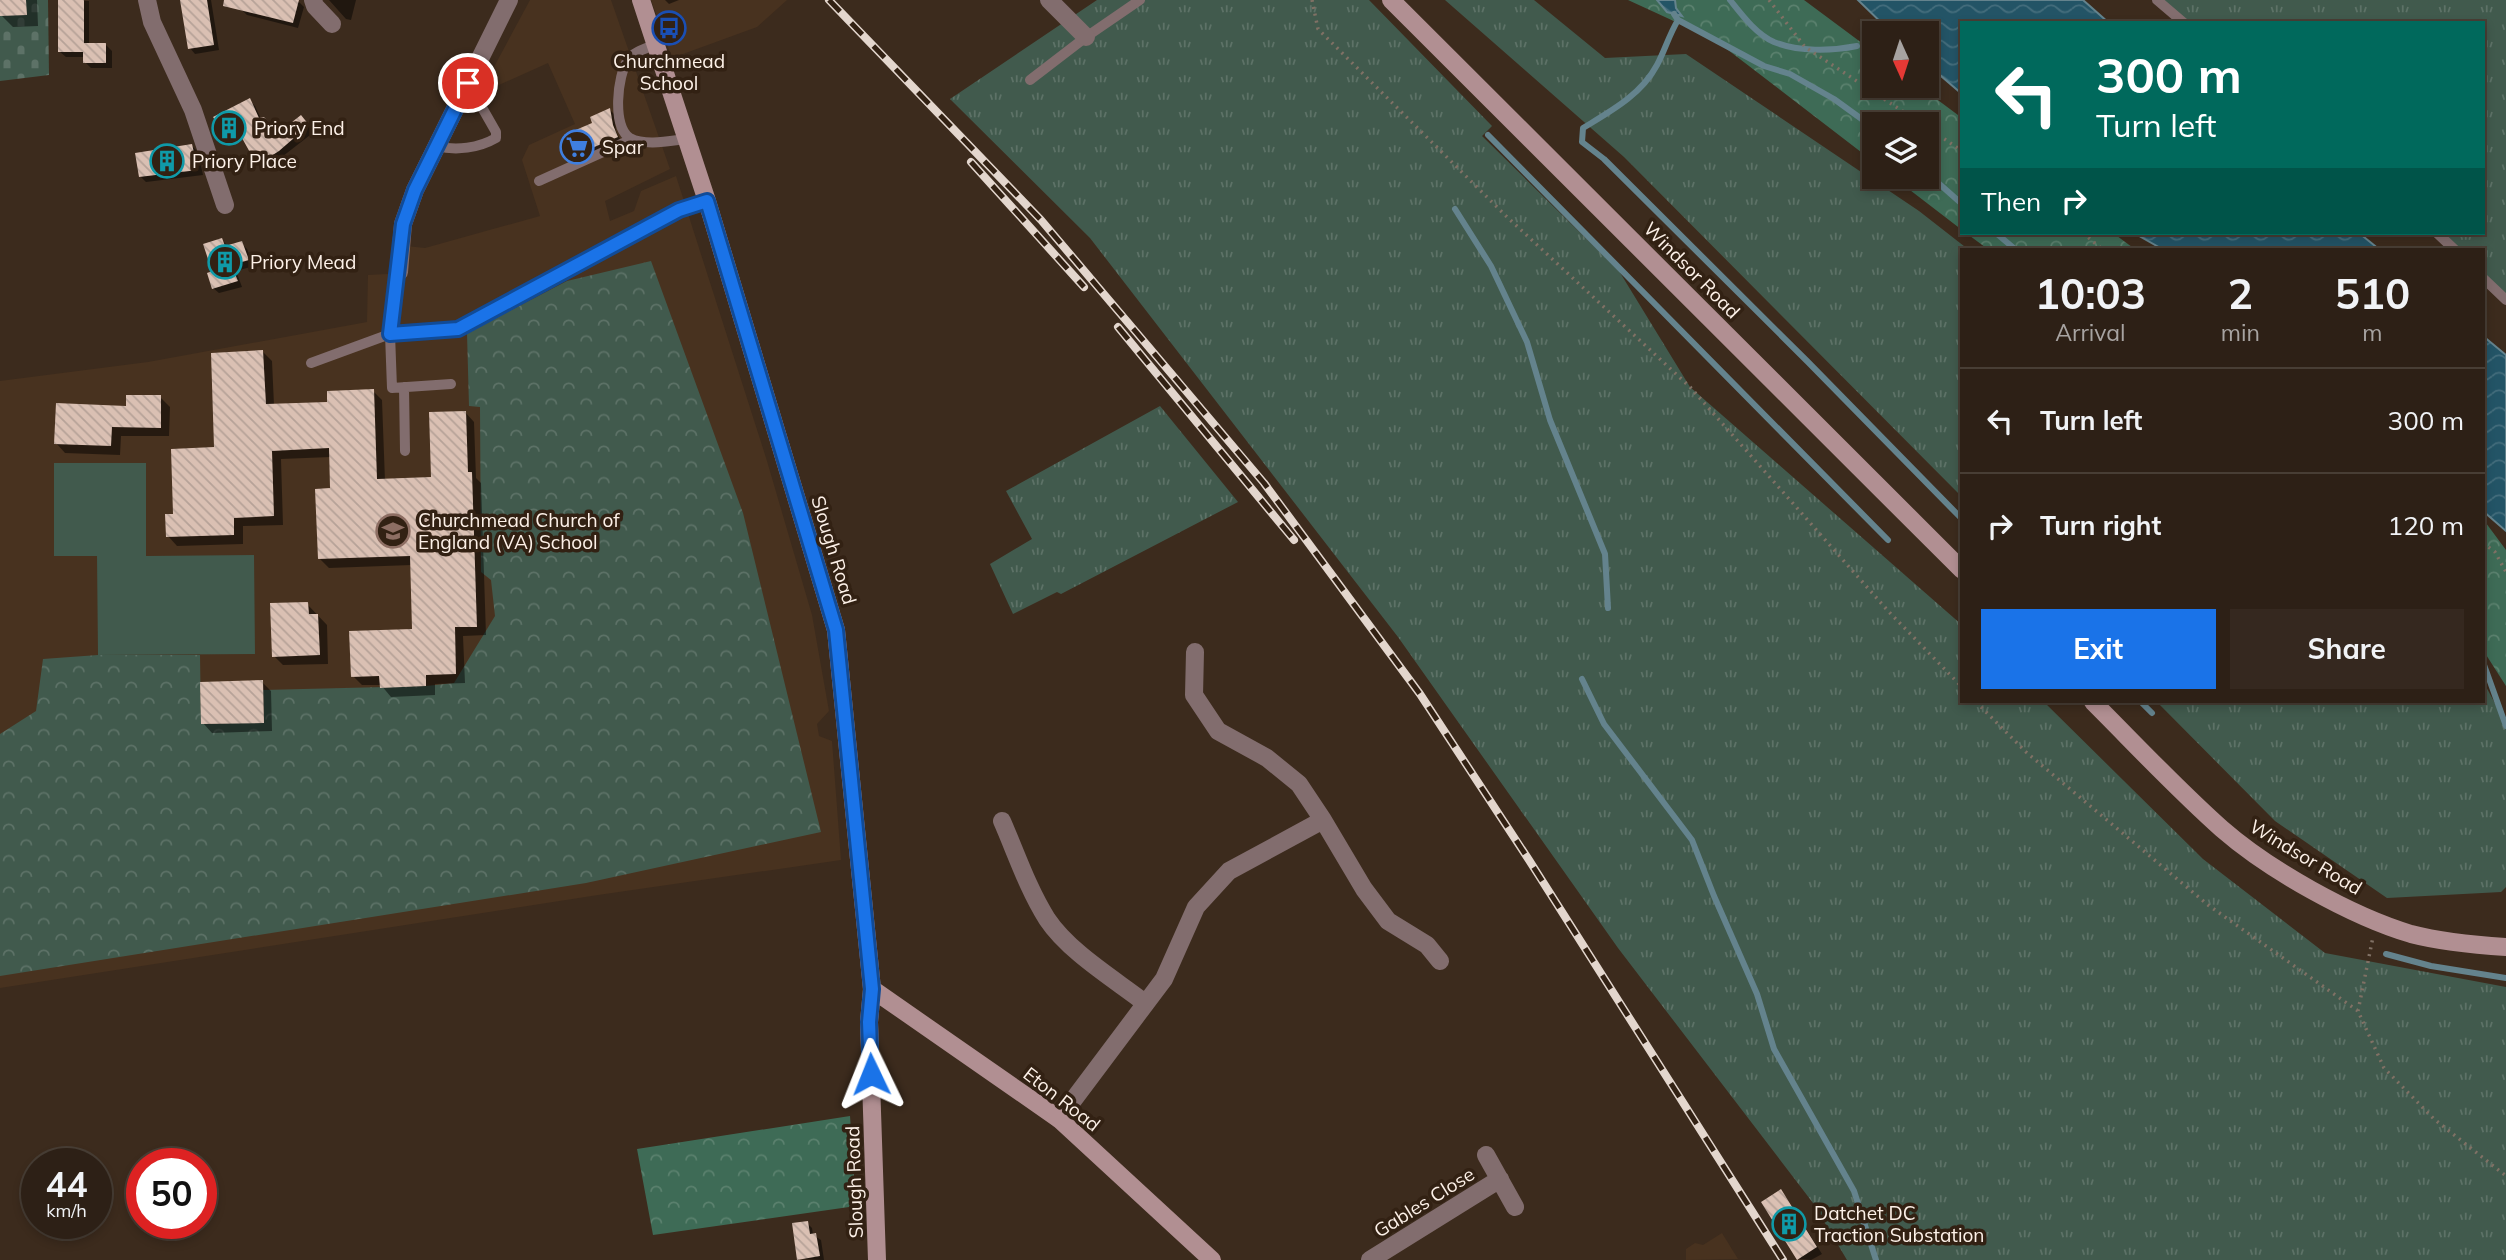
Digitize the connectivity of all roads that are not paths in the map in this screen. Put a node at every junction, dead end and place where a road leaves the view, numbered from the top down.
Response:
1 (148, 0) edge
2 (313, 0) edge
3 (509, 0) edge
4 (640, 0) edge
5 (1049, 0) edge
6 (1140, 0) edge
7 (1391, 0) edge
8 (2157, 0) edge
9 (2182, 21) edge
10 (332, 24) dead end
11 (1086, 37) junction
12 (657, 44) junction
13 (1030, 80) dead end
14 (468, 83) junction
15 (632, 139) junction
16 (685, 139) junction
17 (437, 146) junction
18 (538, 181) dead end
19 (707, 201) junction
20 (225, 205) dead end
21 (2439, 235) edge
22 (2453, 248) edge
23 (399, 272) joint
24 (2485, 280) edge
25 (2506, 300) edge
26 (390, 334) junction
27 (311, 363) dead end
28 (451, 384) dead end
29 (404, 387) junction
30 (405, 451) dead end
31 (1960, 568) edge
32 (1195, 652) dead end
33 (2094, 703) edge
34 (1323, 820) junction
35 (1002, 821) dead end
36 (2506, 947) edge
37 (1440, 961) dead end
38 (872, 989) junction
39 (1145, 1003) junction
40 (1059, 1119) junction
41 (1486, 1155) dead end
42 (1500, 1180) junction
43 (1515, 1207) dead end
44 (877, 1260) edge
45 (1212, 1260) edge
46 (1370, 1260) edge

1 - 20 street
2 - 10 street
3 - 14 street
4 - 12 main road, Slough Road
5 - 11 street
6 - 11 lane
7 - 31 main road, Windsor Road
8 - 9 lane
11 - 13 lane
12 - 15 lane
12 - 16 main road, Slough Road
14 - 17 street
14 - 17 lane
15 - 16 lane
15 - 18 lane
16 - 19 main road, Slough Road
17 - 23 street
19 - 26 lane
19 - 38 main road, Slough Road
21 - 22 lane
23 - 26 lane
24 - 25 lane
26 - 27 lane
26 - 29 lane
28 - 29 lane
29 - 30 lane
32 - 34 street
33 - 36 main road, Windsor Road
34 - 37 street
34 - 39 street
35 - 39 street
38 - 40 main road, Eton Road
38 - 44 main road, Slough Road
39 - 40 street
40 - 45 main road, Eton Road
41 - 42 street
42 - 43 street
42 - 46 street, Gables Close

